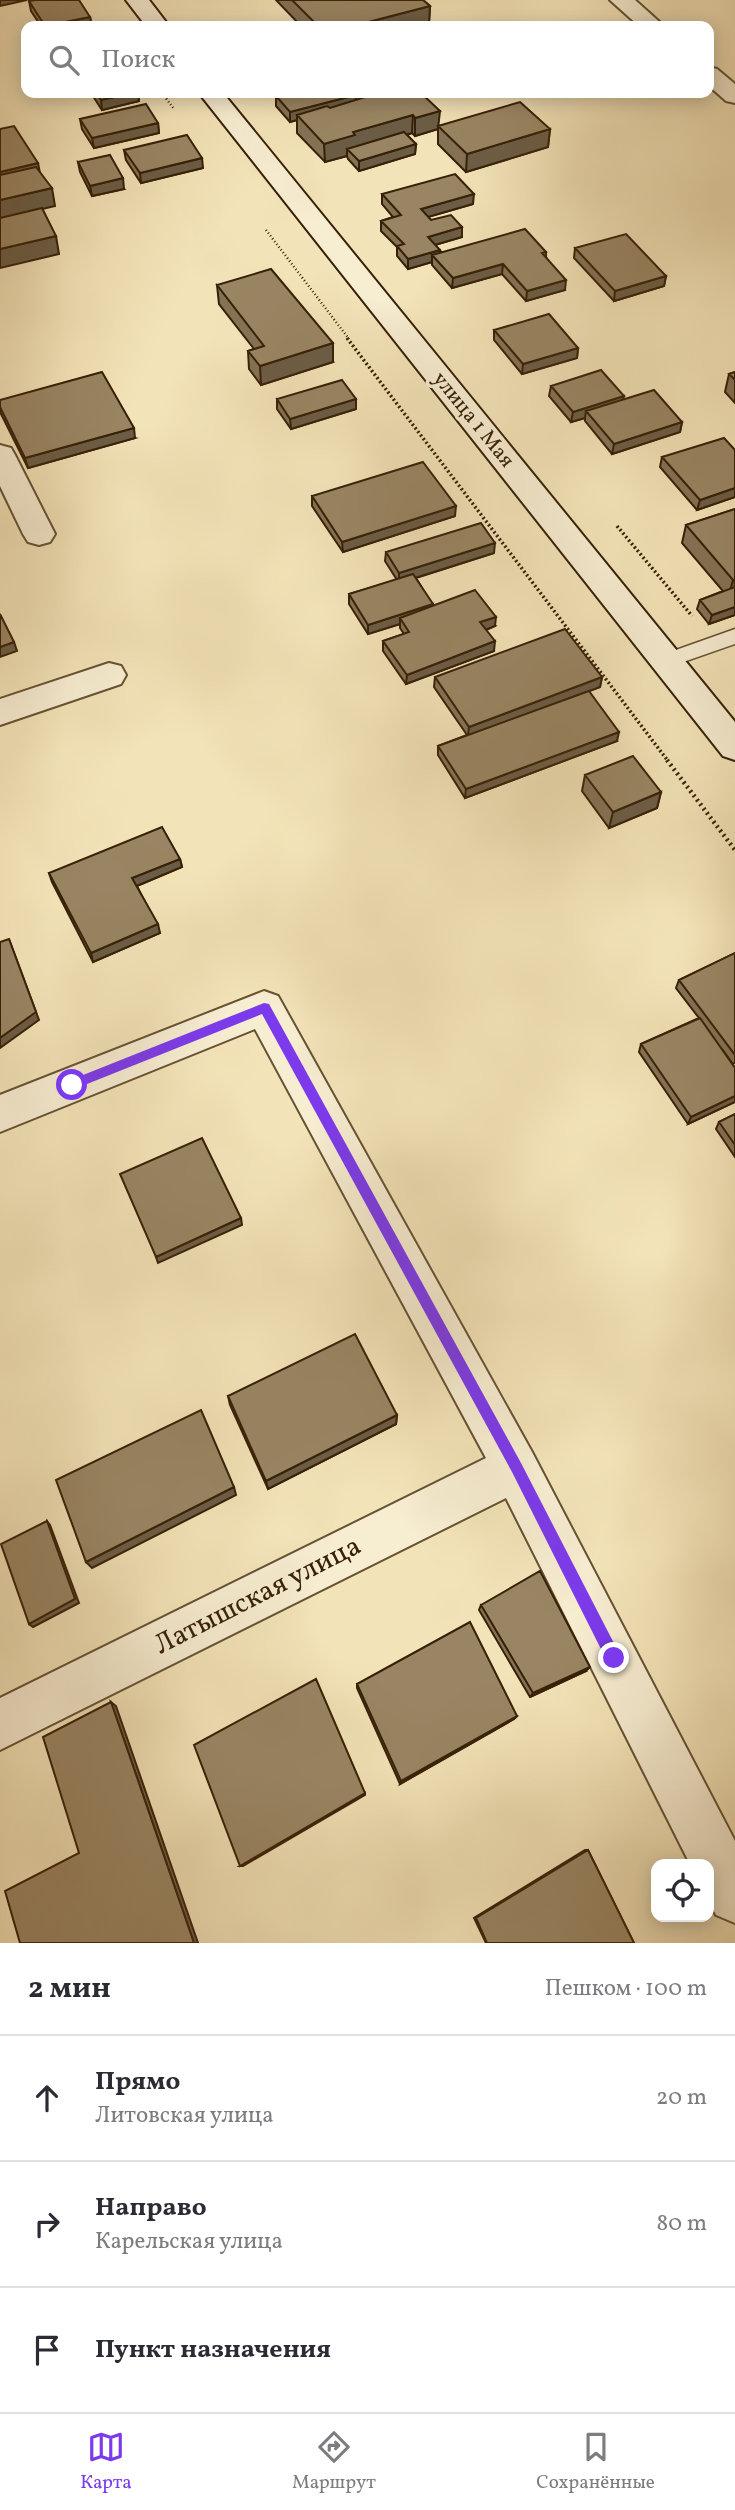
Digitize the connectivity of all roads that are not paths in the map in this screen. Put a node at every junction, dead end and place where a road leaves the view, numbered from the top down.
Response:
1 (137, 0) edge
2 (621, 0) edge
3 (154, 21) edge
4 (647, 21) edge
5 (714, 78) edge
6 (735, 96) edge
7 (215, 98) edge
8 (0, 455) edge
9 (39, 534) dead end
10 (735, 636) edge
11 (666, 661) junction
12 (109, 675) dead end
13 (0, 712) edge
14 (735, 747) edge
15 (0, 1114) edge
16 (516, 1468) junction
17 (0, 1725) edge
18 (735, 1896) edge

1 - 3 street
2 - 4 street
5 - 6 street
7 - 11 street, улица 1 Мая
8 - 9 street
10 - 11 lane
11 - 14 street, улица 1 Мая
12 - 13 street
15 - 16 street
16 - 17 street, Латышская улица
16 - 18 street

